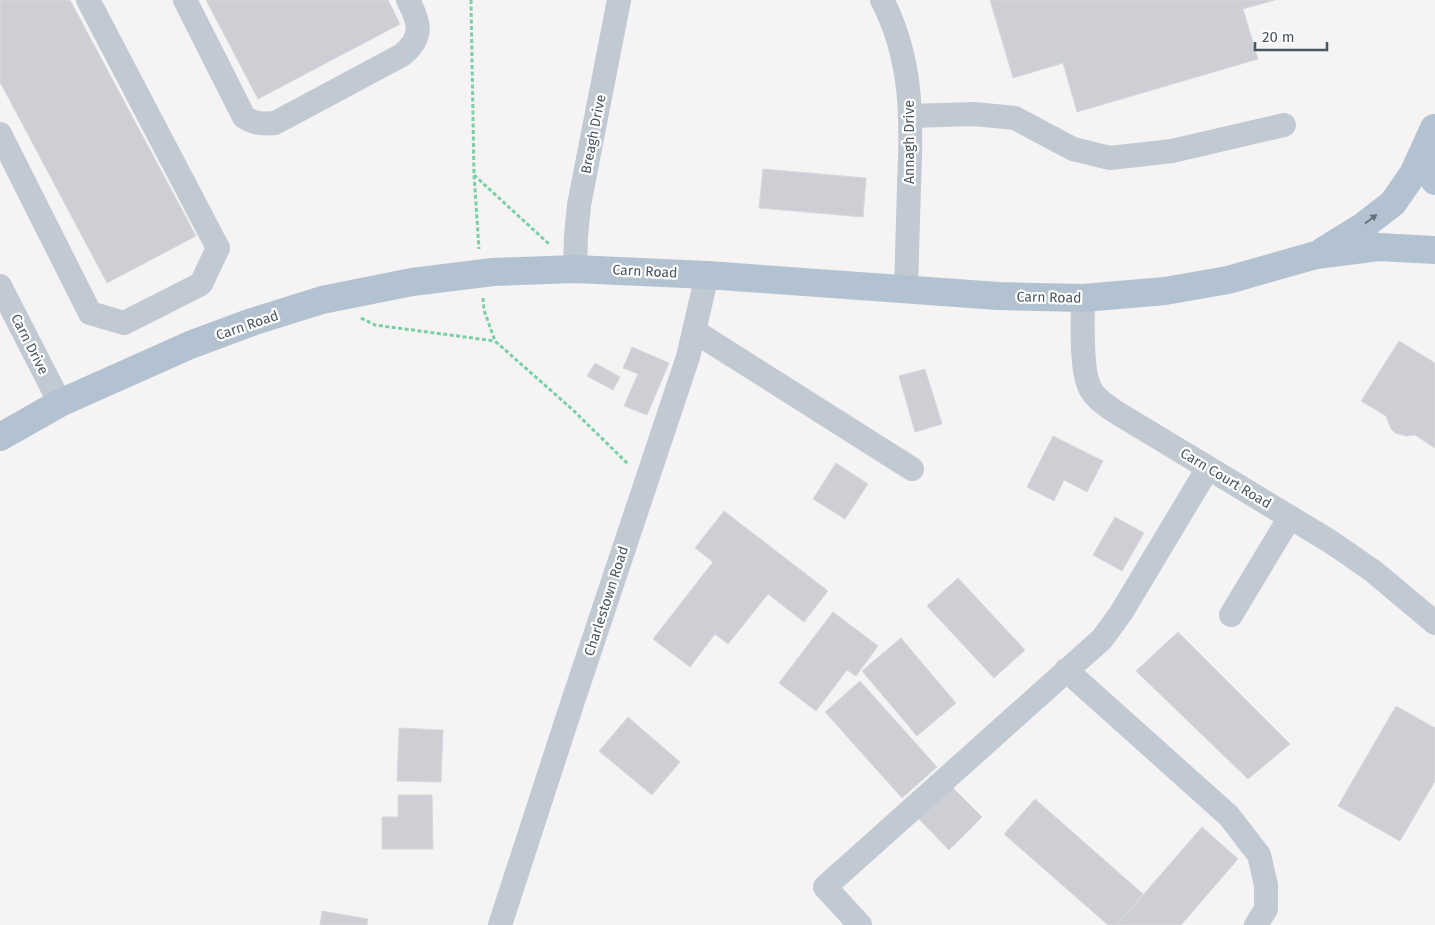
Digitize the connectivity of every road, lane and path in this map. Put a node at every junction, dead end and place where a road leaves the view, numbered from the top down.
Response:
1 (88, 0) edge
2 (185, 0) edge
3 (408, 0) edge
4 (619, 0) edge
5 (882, 0) edge
6 (911, 116) junction
7 (1284, 125) dead end
8 (1435, 127) edge
9 (3, 149) edge
10 (474, 175) dead end
11 (1435, 181) edge
12 (1435, 250) edge
13 (1316, 255) junction
14 (575, 269) junction
15 (707, 275) junction
16 (0, 286) edge
17 (906, 289) junction
18 (1083, 298) junction
19 (357, 317) dead end
20 (694, 331) junction
21 (495, 341) dead end
22 (60, 403) junction
23 (0, 436) edge
24 (1208, 468) junction
25 (912, 469) dead end
26 (1290, 517) junction
27 (1231, 615) dead end
28 (1435, 623) edge
29 (1066, 670) junction
30 (500, 925) edge
31 (860, 925) edge
32 (1256, 925) edge

1 - 9 street
2 - 3 street
4 - 14 street, Breagh Drive
5 - 6 street, Annagh Drive
6 - 7 street
6 - 17 street, Annagh Drive
8 - 11 main road
13 -> 8 main road, Carn Road
10 - 14 path
12 - 13 main road, Carn Road
13 - 18 main road, Carn Road
14 - 15 main road, Carn Road
14 - 22 main road, Carn Road
15 - 17 main road, Carn Road
15 - 20 street, Charlestown Road
16 - 22 street, Carn Drive
17 - 18 main road, Carn Road
18 - 24 street, Carn Court Road
19 - 21 path
20 - 25 street
20 - 30 street, Charlestown Road
22 - 23 main road, Carn Road
24 - 26 street, Carn Court Road
24 - 29 street
26 - 27 street
26 - 28 street, Carn Court Road
29 - 31 street
29 - 32 street

